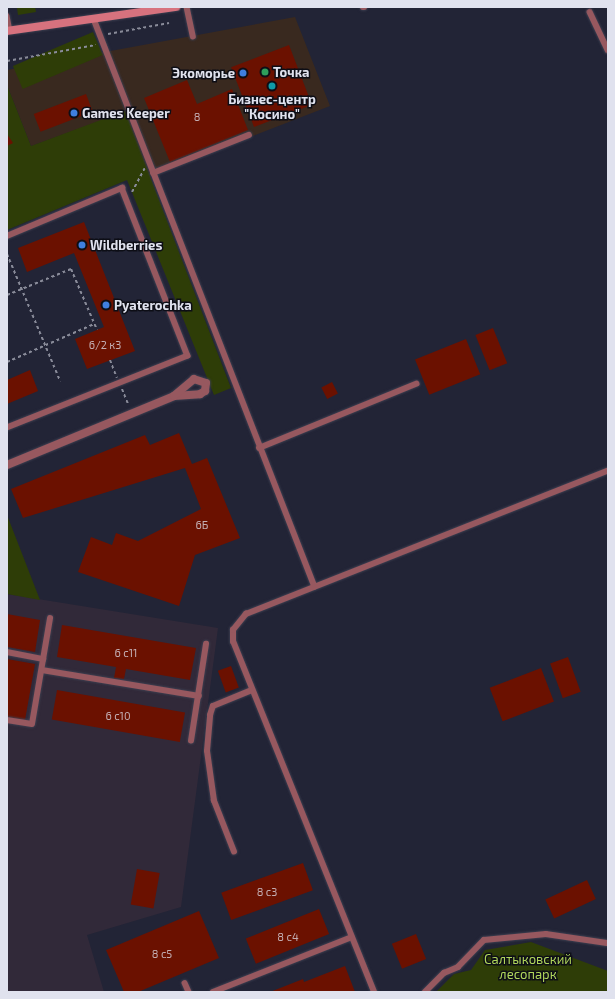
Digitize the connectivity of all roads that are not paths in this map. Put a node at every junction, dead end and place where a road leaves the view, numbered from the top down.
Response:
1 (176, 7) edge
2 (187, 7) edge
3 (590, 12) dead end
4 (7, 16) edge
5 (94, 19) junction
6 (8, 31) edge
7 (193, 36) dead end
8 (608, 50) edge
9 (249, 135) dead end
10 (153, 173) junction
11 (7, 236) edge
12 (416, 384) dead end
13 (174, 396) dead end
14 (7, 428) edge
15 (259, 448) junction
16 (7, 465) edge
17 (608, 472) edge
18 (315, 587) junction
19 (50, 619) dead end
20 (206, 644) dead end
21 (7, 652) edge
22 (43, 659) junction
23 (42, 670) junction
24 (252, 690) junction
25 (199, 696) junction
26 (7, 720) edge
27 (191, 741) dead end
28 (234, 852) dead end
29 (352, 937) junction
30 (608, 943) edge
31 (185, 983) dead end
32 (189, 992) edge
33 (213, 992) edge
34 (374, 992) edge
35 (425, 992) edge

1 - 5 main road
2 - 7 lane
3 - 8 lane
4 - 6 lane
5 - 6 main road
5 - 10 lane
9 - 10 lane
10 - 15 lane
11 - 14 lane
12 - 15 lane
13 - 16 street
15 - 18 lane
17 - 18 lane
18 - 24 lane
19 - 22 lane
20 - 25 lane
21 - 22 lane
22 - 23 lane
23 - 25 lane
23 - 26 lane
24 - 28 lane
24 - 29 lane
25 - 27 lane
29 - 33 lane
29 - 34 lane
30 - 35 lane
31 - 32 lane

